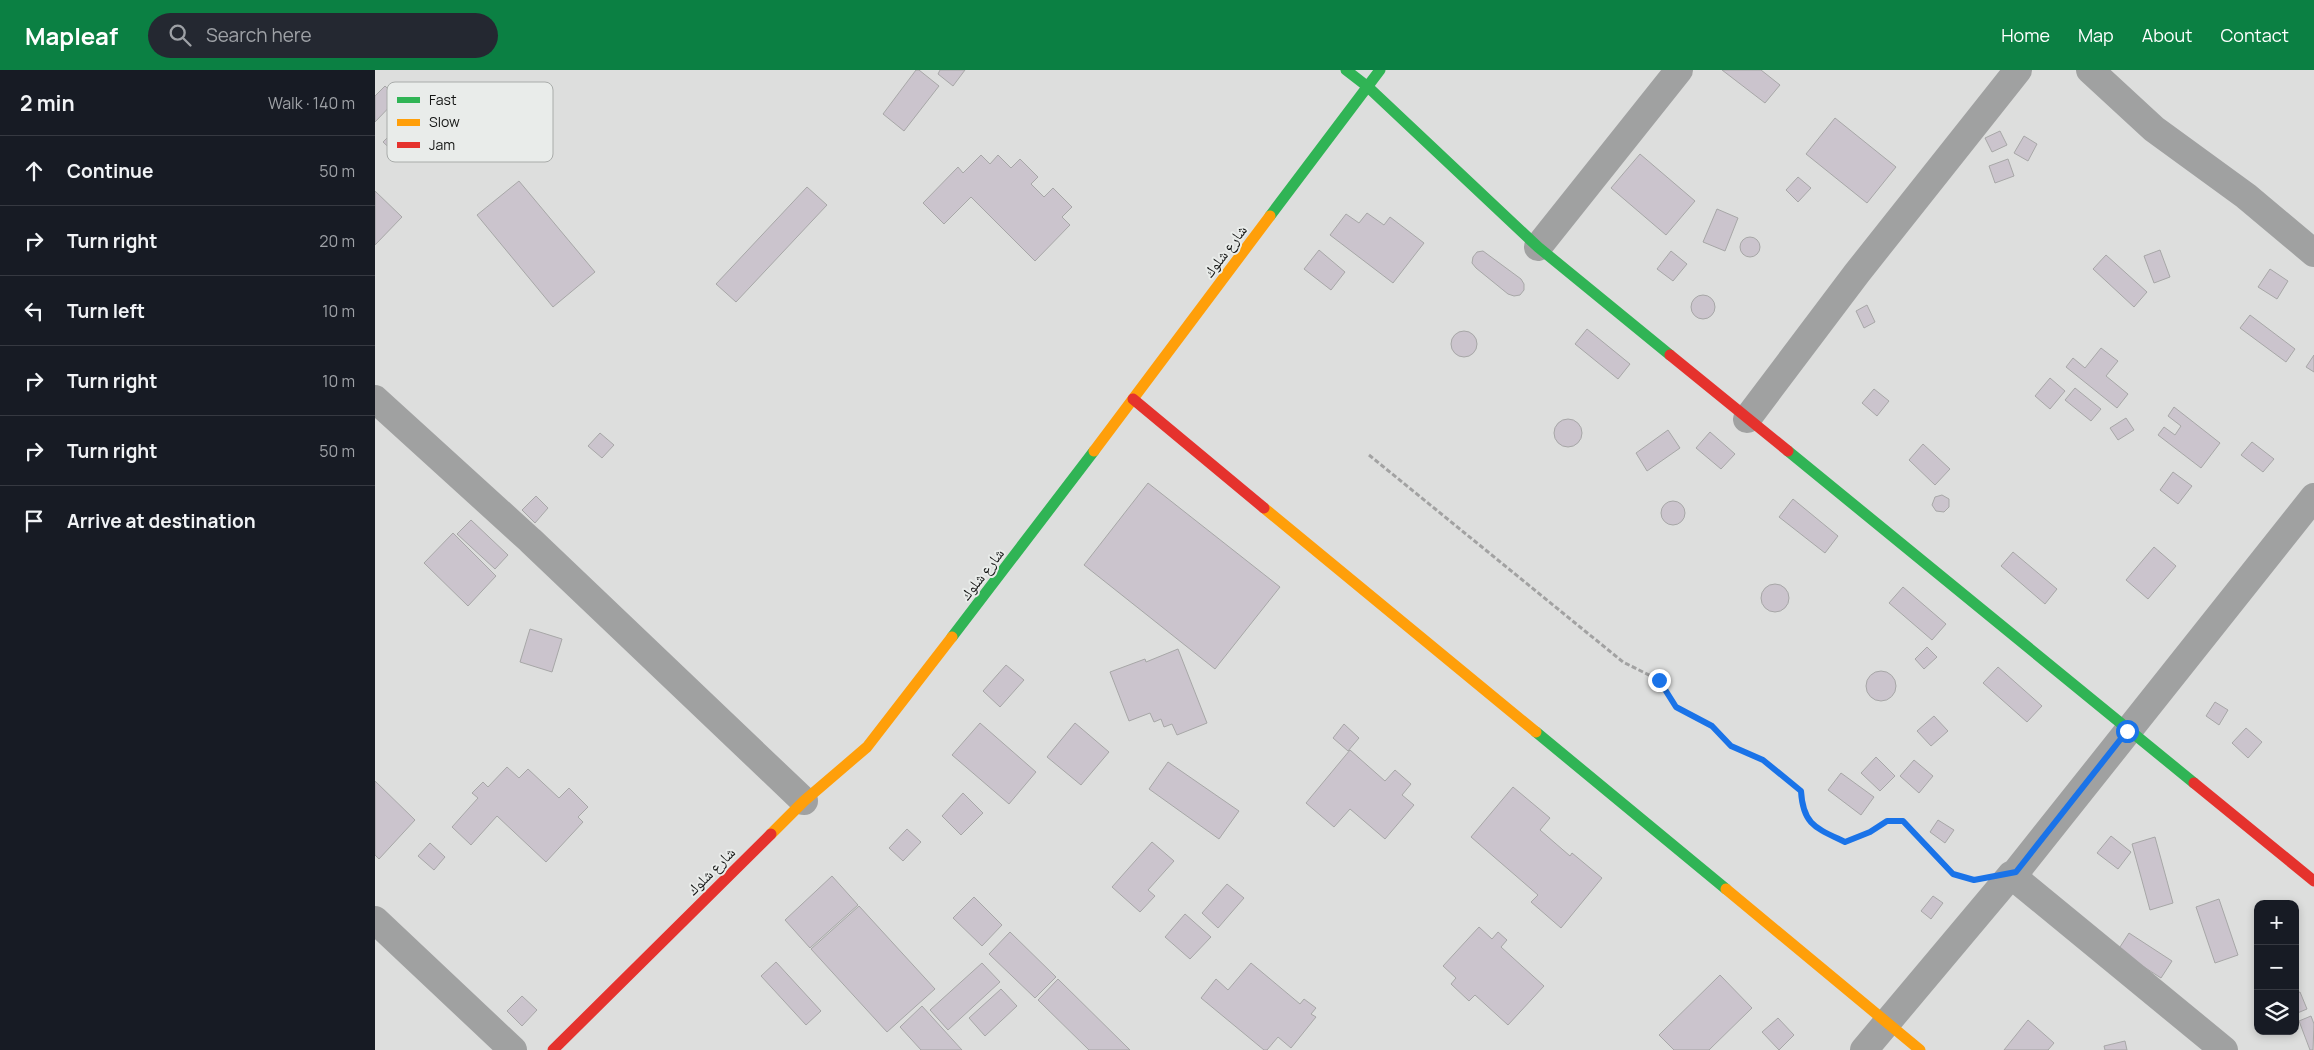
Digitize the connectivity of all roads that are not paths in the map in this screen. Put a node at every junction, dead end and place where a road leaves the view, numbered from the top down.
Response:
1 (1346, 70) edge
2 (1381, 70) edge
3 (1679, 70) edge
4 (2018, 70) edge
5 (2090, 70) edge
6 (1368, 86) junction
7 (1538, 247) junction
8 (2314, 253) edge
9 (375, 399) edge
10 (1133, 399) junction
11 (1747, 419) junction
12 (2314, 497) edge
13 (2127, 731) junction
14 (804, 801) junction
15 (2014, 874) junction
16 (2314, 881) edge
17 (375, 920) edge
18 (1886, 1022) junction
19 (513, 1050) edge
20 (553, 1050) edge
21 (1864, 1050) edge
22 (1920, 1050) edge
23 (2224, 1050) edge

1 - 6 street
2 - 6 street, شارع شلوك
3 - 7 street
4 - 11 street
5 - 8 street
6 - 7 street
6 - 10 street, شارع شلوك
7 - 11 street
9 - 14 street
10 - 14 street, شارع شلوك
10 - 18 street
11 - 13 street
12 - 13 street
13 - 15 street
13 - 16 street
14 - 20 street, شارع شلوك
15 - 18 street
15 - 23 street
17 - 19 street
18 - 21 street
18 - 22 street

